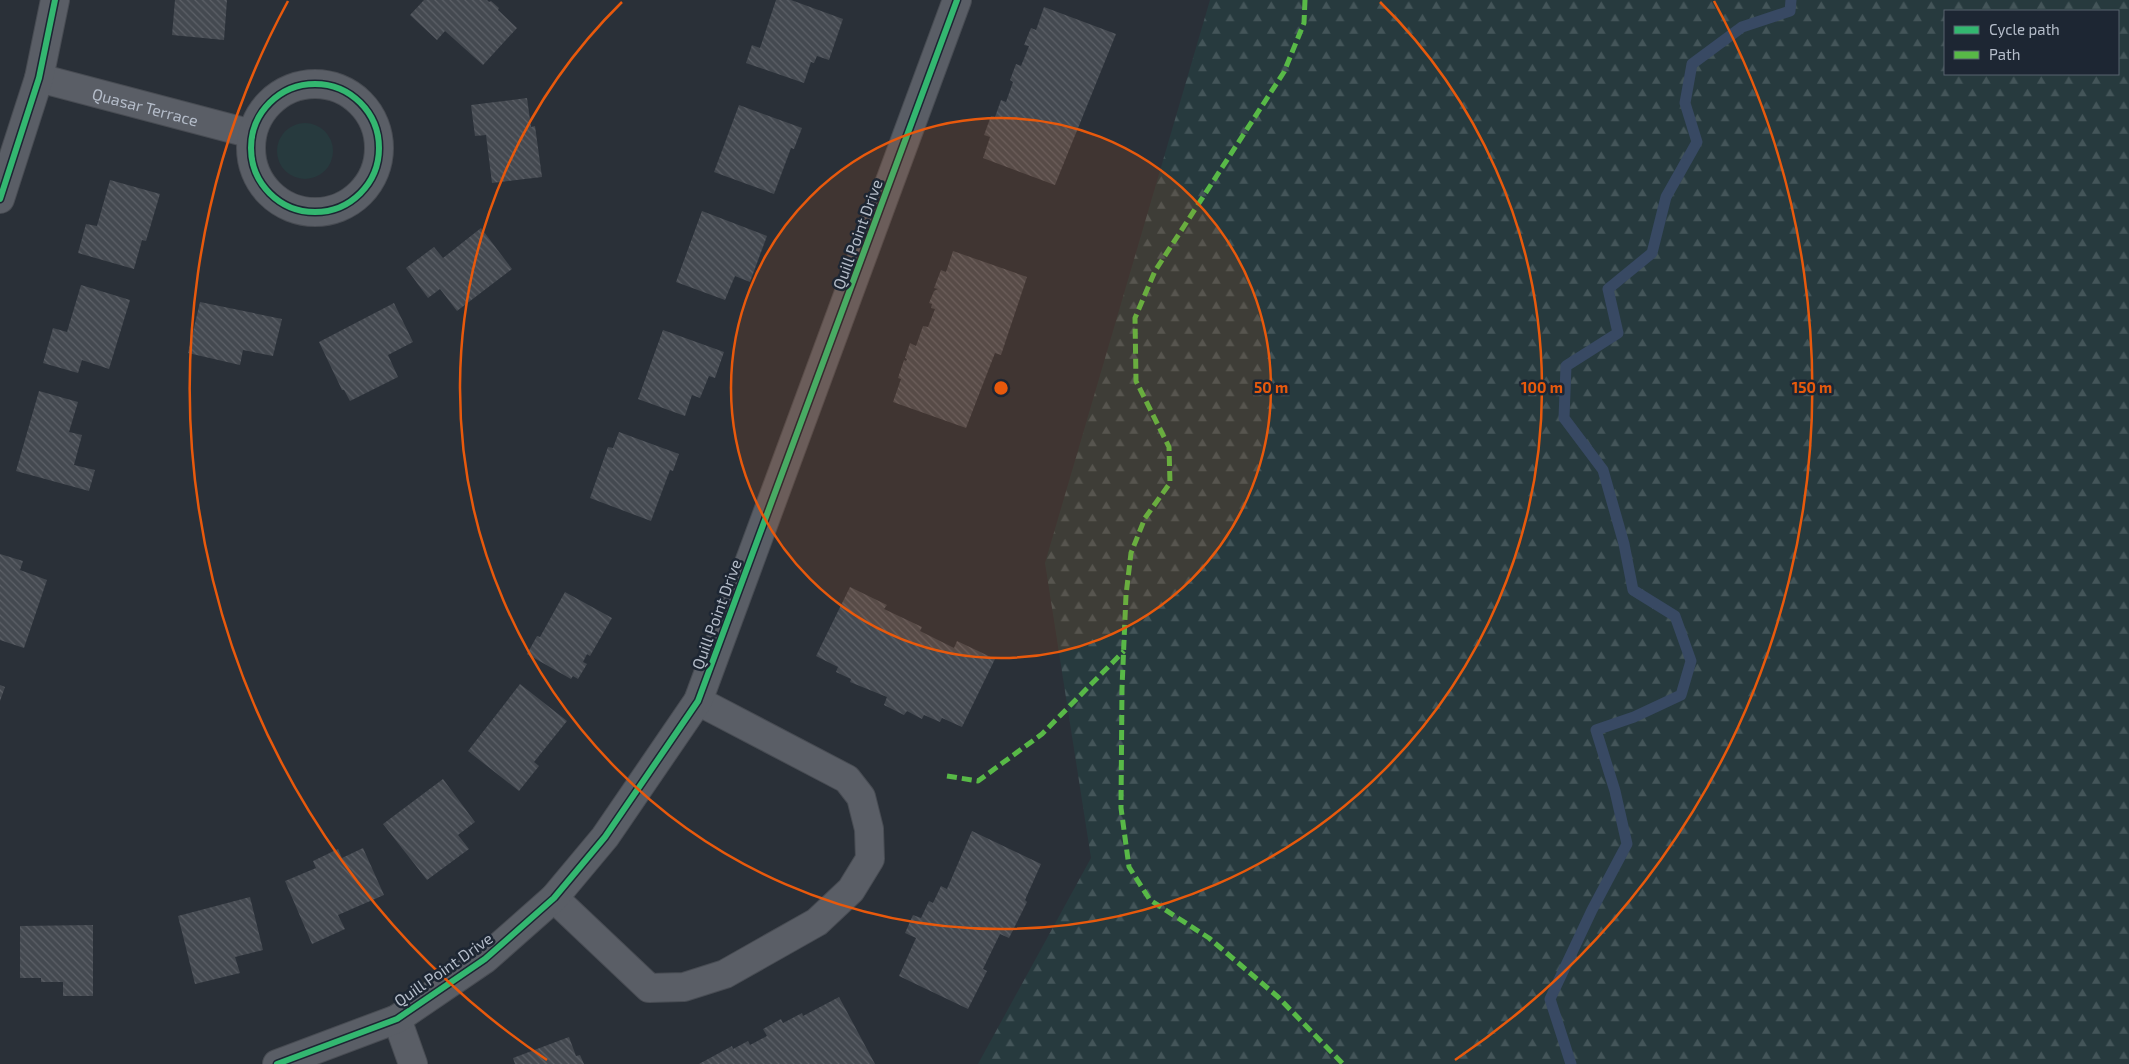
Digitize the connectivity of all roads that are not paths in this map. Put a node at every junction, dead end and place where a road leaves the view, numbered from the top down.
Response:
1 (54, 0) edge
2 (957, 0) edge
3 (39, 78) junction
4 (252, 134) junction
5 (0, 199) edge
6 (698, 701) junction
7 (554, 898) junction
8 (397, 1019) junction
9 (277, 1064) edge
10 (413, 1064) edge

1 - 3 street
2 - 6 street, Quill Point Drive
3 - 4 street, Quasar Terrace
3 - 5 street
4 - 4 street
6 - 7 street, Quill Point Drive
6 - 7 street
7 - 8 street, Quill Point Drive
8 - 9 street, Quill Point Drive
8 - 10 street

